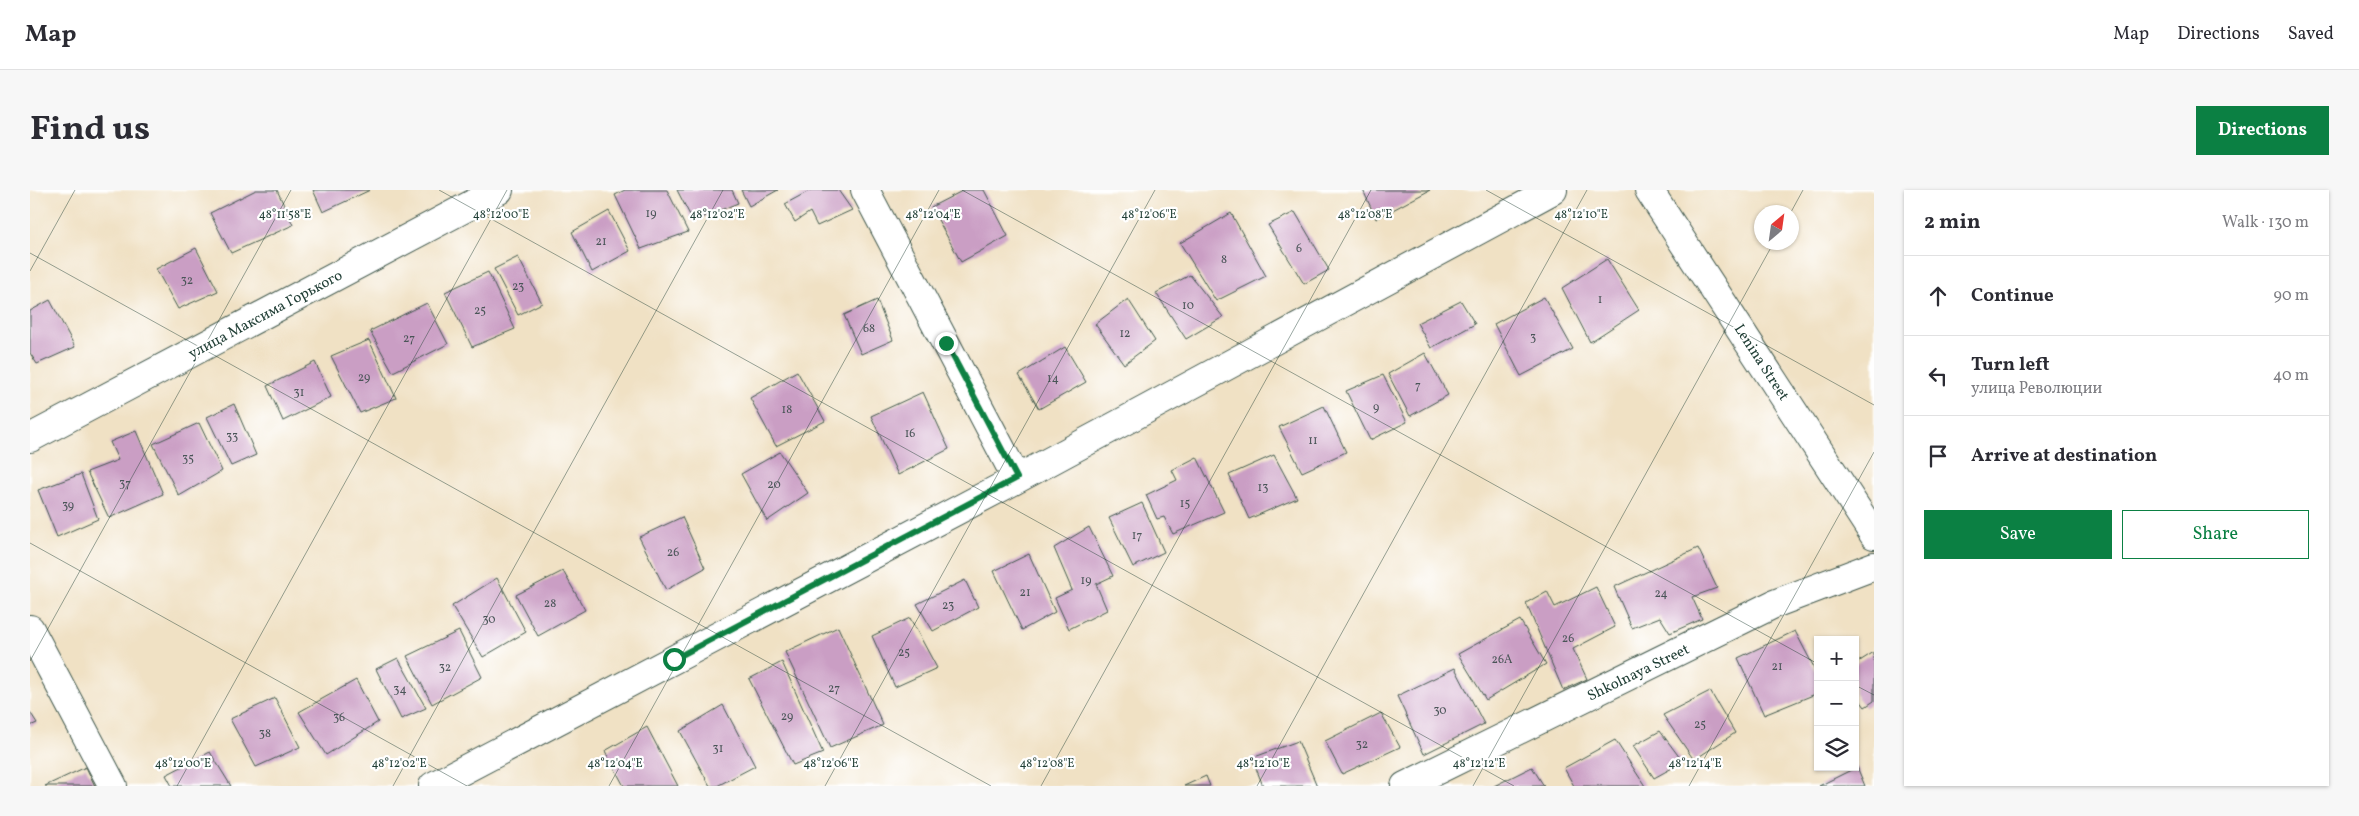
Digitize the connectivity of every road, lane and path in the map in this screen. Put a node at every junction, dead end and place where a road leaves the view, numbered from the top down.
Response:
1 (499, 190) edge
2 (865, 190) edge
3 (1553, 190) edge
4 (1649, 190) edge
5 (30, 438) edge
6 (1017, 478) junction
7 (1874, 534) edge
8 (1874, 566) edge
9 (30, 629) edge
10 (113, 786) edge
11 (433, 786) edge
12 (1405, 786) edge

1 - 5 street, улица Максима Горького
2 - 6 street
3 - 6 street
4 - 7 street, Lenina Street
6 - 11 street
8 - 12 street, Shkolnaya Street
9 - 10 street

